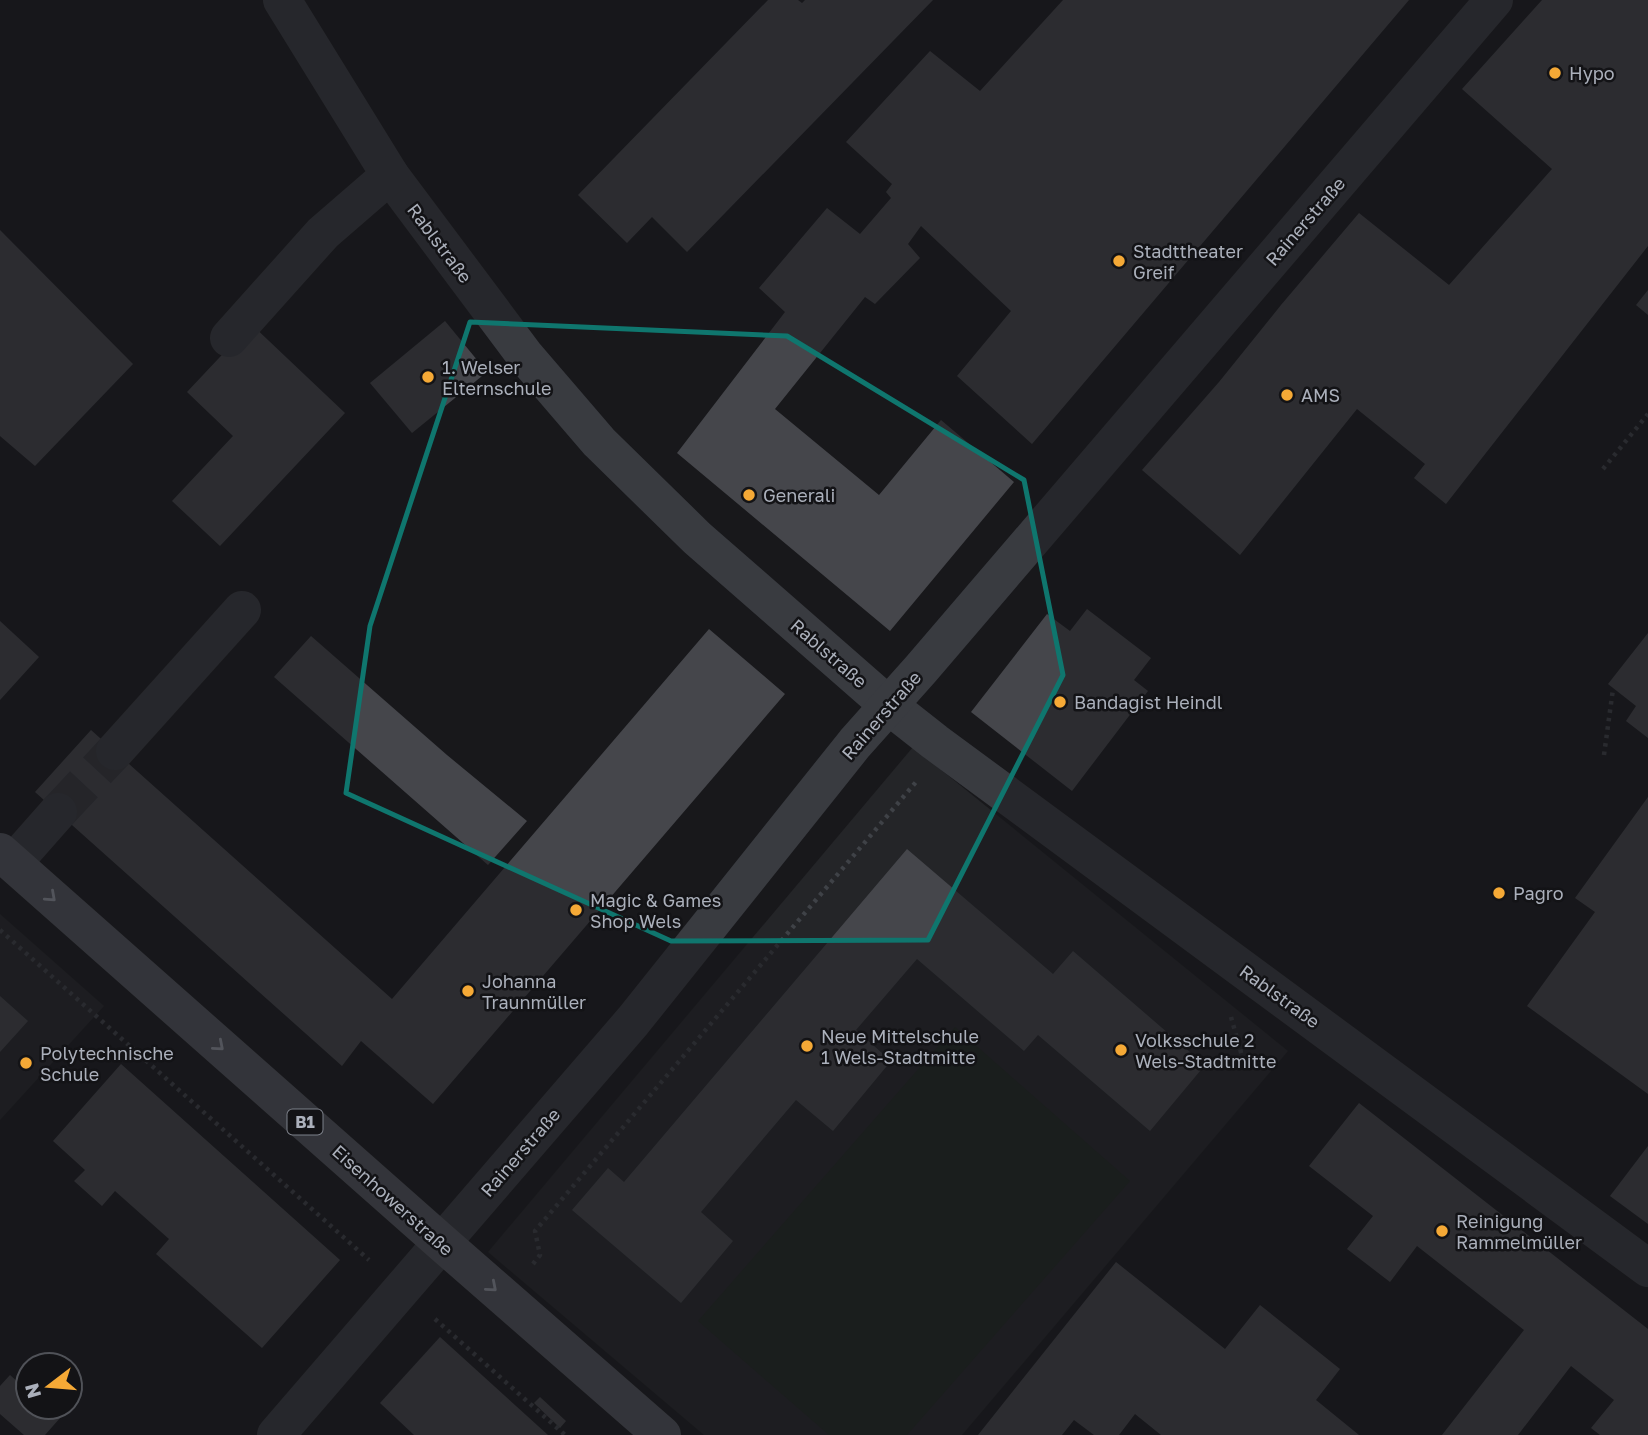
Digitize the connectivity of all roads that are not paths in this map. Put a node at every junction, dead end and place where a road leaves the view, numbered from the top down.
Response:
1 (282, 0) edge
2 (1493, 0) edge
3 (390, 175) junction
4 (229, 338) dead end
5 (242, 610) dead end
6 (888, 705) junction
7 (115, 751) tunnel mouth
8 (58, 812) tunnel mouth
9 (6, 858) edge
10 (441, 1242) junction
11 (1648, 1268) edge
12 (276, 1435) edge
13 (662, 1435) edge

1 - 3 street, Rablstraße
2 - 6 street, Rainerstraße
3 - 4 street
3 - 6 street, Rablstraße
5 - 7 street
6 - 10 street, Rainerstraße
6 - 11 street, Rablstraße
8 - 9 street
9 -> 10 main road, Eisenhowerstraße / B1
10 - 12 street, Rainerstraße
10 -> 13 main road, Eisenhowerstraße / B1

